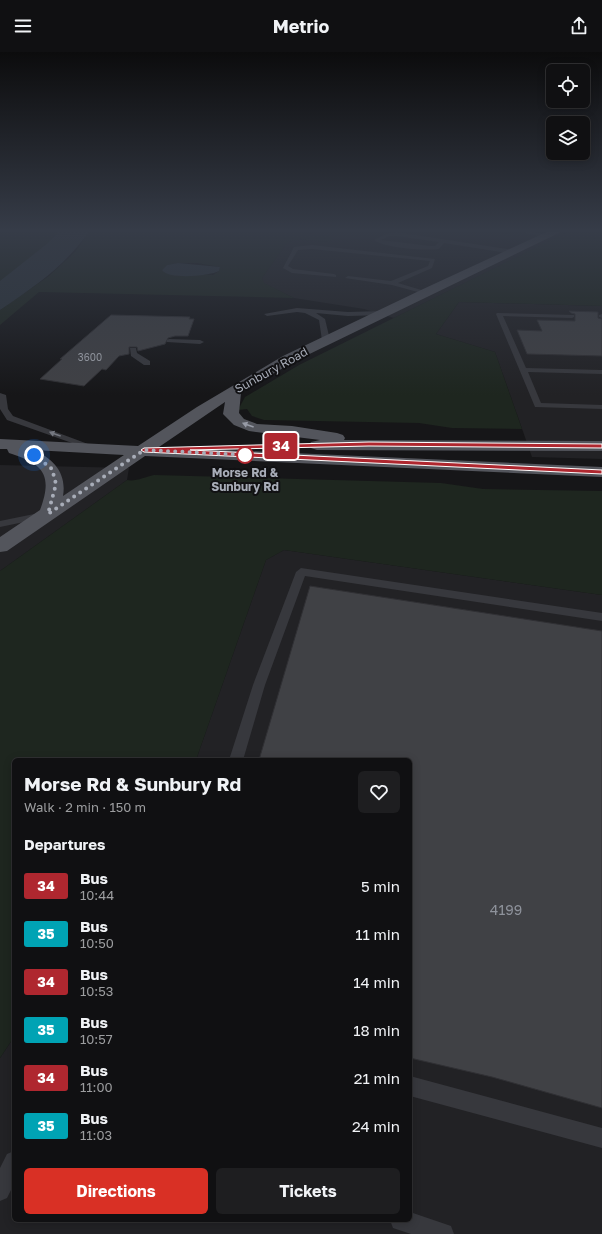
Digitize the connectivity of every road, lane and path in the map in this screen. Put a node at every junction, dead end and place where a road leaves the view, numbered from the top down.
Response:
1 (396, 284) edge
2 (442, 284) edge
3 (425, 292) junction
4 (303, 310) junction
5 (382, 313) junction
6 (267, 314) dead end
7 (572, 316) dead end
8 (326, 340) junction
9 (169, 341) dead end
10 (200, 342) dead end
11 (132, 350) dead end
12 (147, 363) dead end
13 (524, 370) junction
14 (602, 372) edge
15 (234, 391) junction
16 (0, 397) edge
17 (602, 407) edge
18 (369, 444) junction
19 (0, 445) edge
20 (602, 446) edge
21 (92, 447) junction
22 (144, 450) junction
23 (602, 472) edge
24 (48, 514) junction
25 (0, 524) edge
26 (0, 546) edge
27 (602, 617) edge
28 (237, 758) edge
29 (412, 1087) edge
30 (602, 1138) edge
31 (12, 1165) edge
32 (0, 1191) edge
33 (407, 1222) edge
34 (443, 1234) edge

1 - 3 lane
2 - 3 main road, Sunbury Road
3 - 5 main road, Sunbury Road
4 - 5 lane
4 - 6 lane
4 - 8 lane
5 - 8 main road, Sunbury Road
7 - 13 lane
8 - 15 main road, Sunbury Road
9 - 10 lane
11 - 12 lane
13 - 14 lane
13 - 17 lane
18 -> 15 main road
15 - 22 main road, Sunbury Road
21 -> 16 lane
18 - 20 main road
18 - 22 main road
19 - 21 main road
19 - 24 main road
21 - 22 main road
22 - 23 main road
22 - 24 main road, Sunbury Road
24 - 25 lane
24 - 26 main road, Sunbury Road
27 - 28 lane
29 - 30 lane
31 - 32 lane
33 - 34 lane

